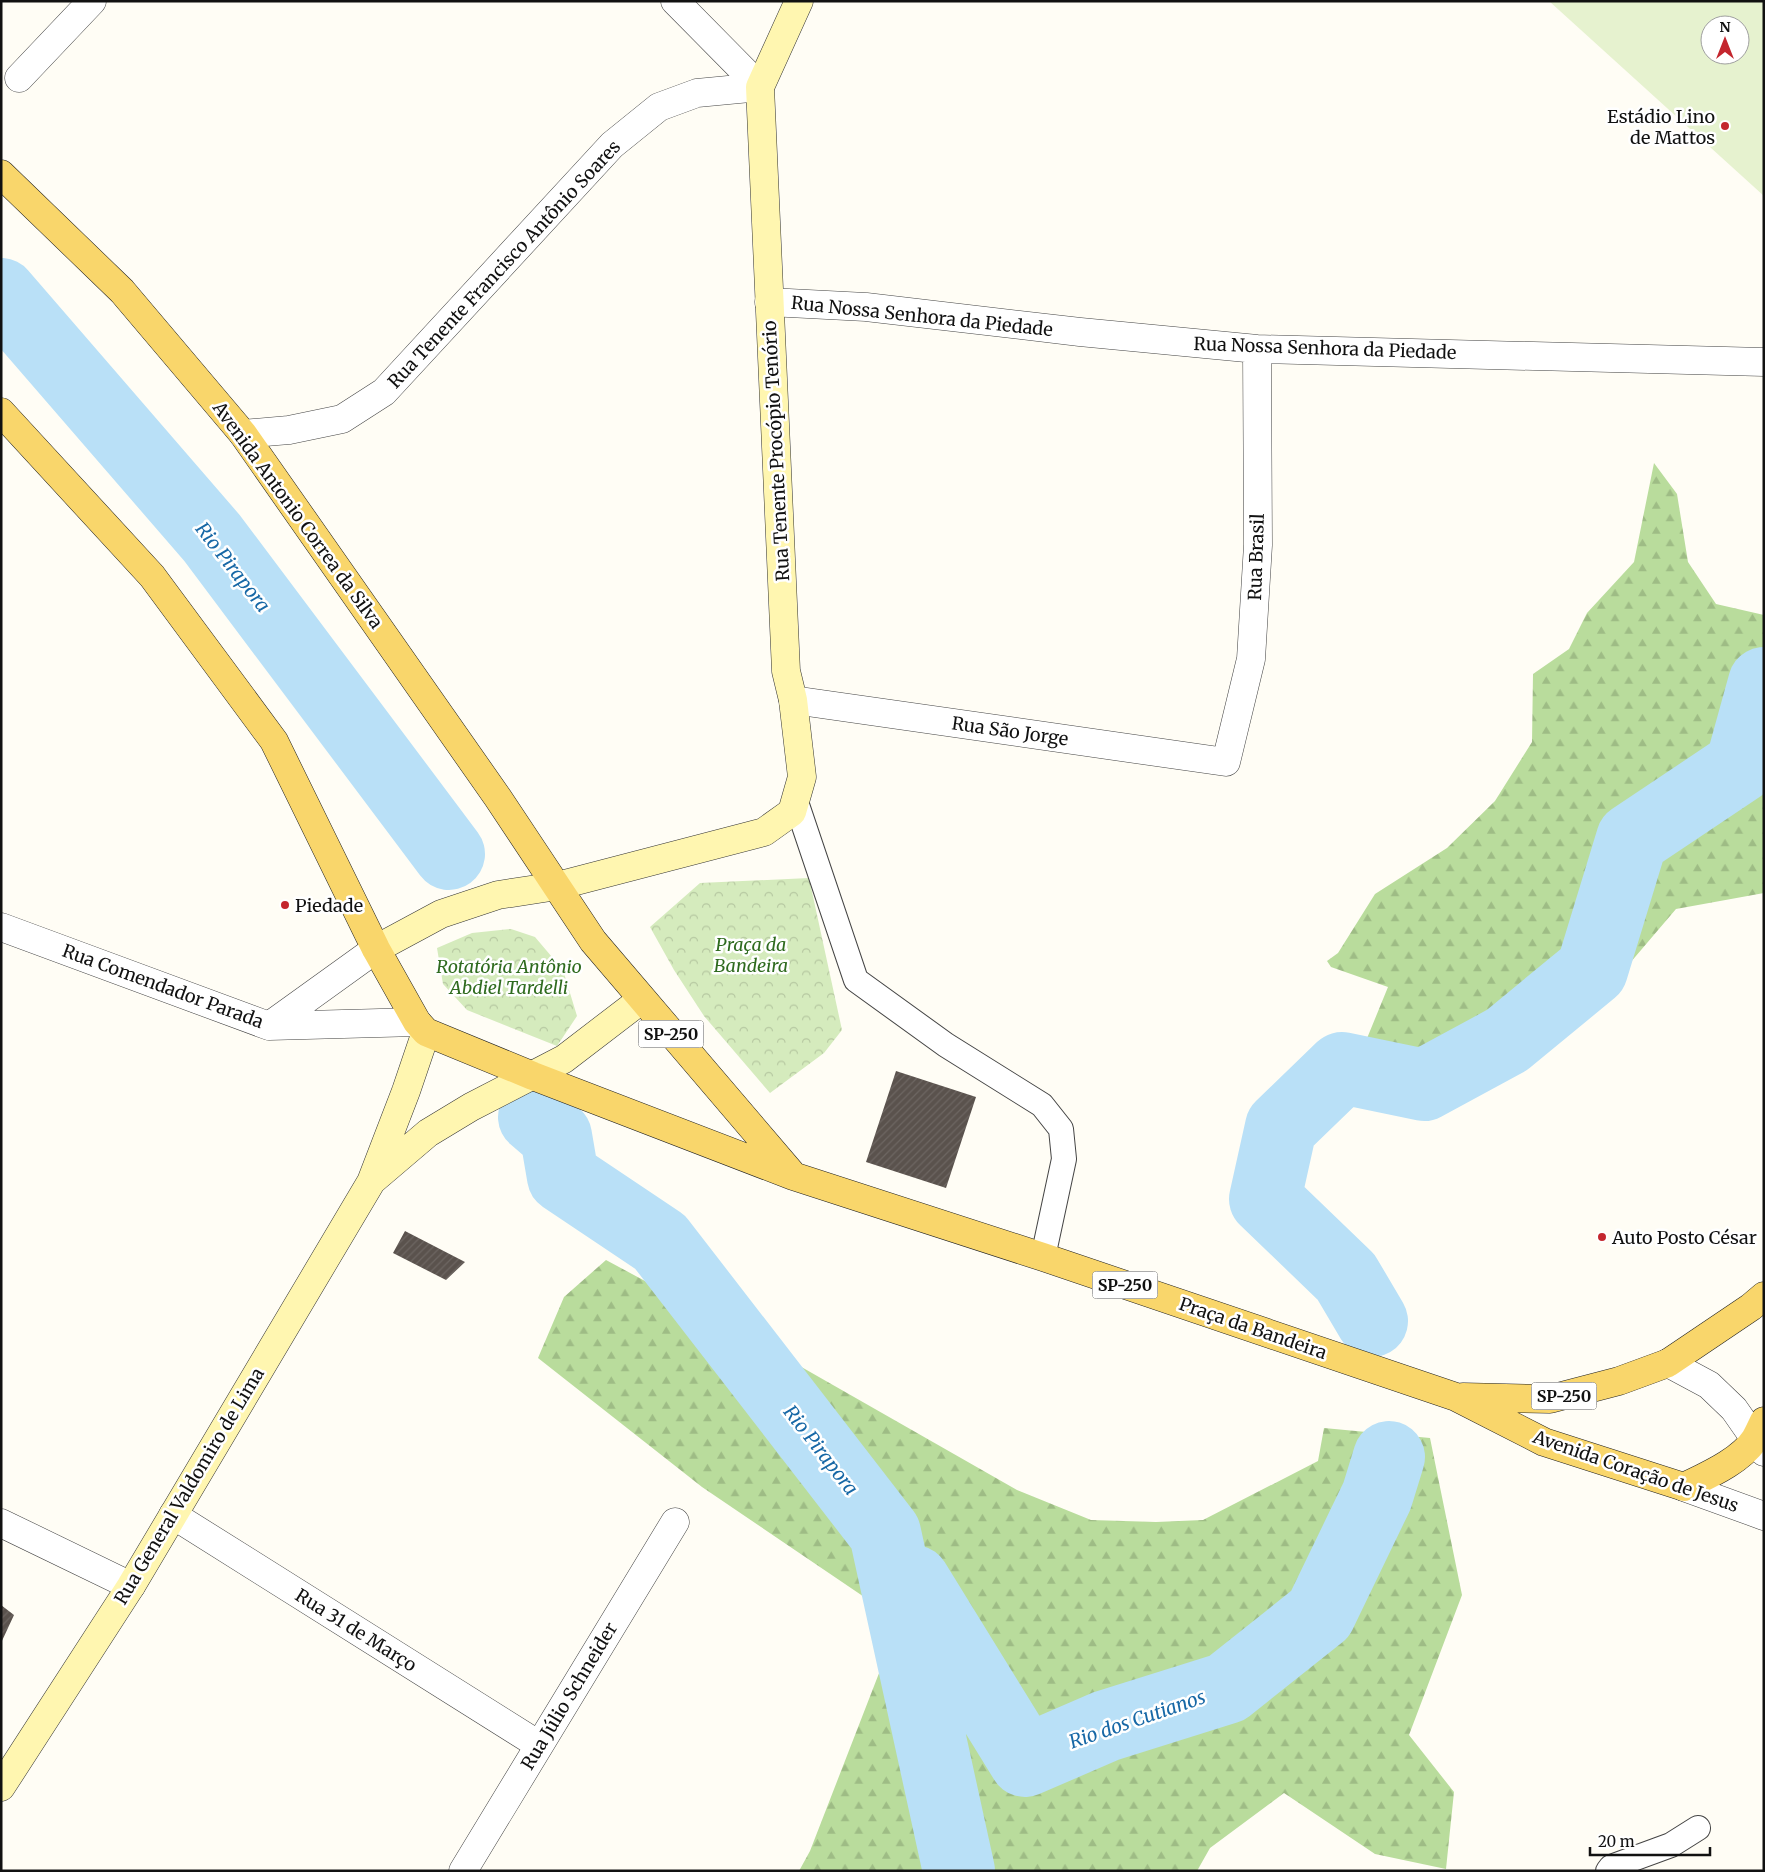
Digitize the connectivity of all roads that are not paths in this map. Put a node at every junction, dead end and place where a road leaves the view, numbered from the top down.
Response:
1 (92, 1) edge
2 (675, 1) edge
3 (799, 1) edge
4 (19, 78) dead end
5 (760, 87) junction
6 (1, 174) edge
7 (769, 302) junction
8 (1257, 349) junction
9 (1764, 362) edge
10 (1, 412) edge
11 (243, 434) junction
12 (793, 700) junction
13 (1226, 762) joint
14 (793, 805) junction
15 (558, 886) junction
16 (1, 927) edge
17 (376, 949) junction
18 (641, 1000) junction
19 (269, 1026) junction
20 (422, 1027) junction
21 (533, 1076) junction
22 (793, 1176) junction
23 (371, 1182) junction
24 (1043, 1257) junction
25 (1764, 1296) edge
26 (1668, 1363) junction
27 (1456, 1397) junction
28 (1761, 1438) edge
29 (1684, 1487) junction
30 (173, 1515) junction
31 (1764, 1516) edge
32 (675, 1522) dead end
33 (1, 1523) edge
34 (131, 1586) junction
35 (539, 1745) junction
36 (1, 1787) edge
37 (1698, 1828) dead end
38 (463, 1871) edge
39 (1608, 1871) edge

1 - 4 street
2 - 5 street
3 - 5 main road
5 - 7 main road, Rua Tenente Procópio Tenório
5 - 11 street, Rua Tenente Francisco Antônio Soares
6 - 11 main road, Avenida Antonio Correa da Silva
7 - 8 street, Rua Nossa Senhora da Piedade
7 - 12 main road, Rua Tenente Procópio Tenório
8 - 9 street, Rua Nossa Senhora da Piedade
8 - 13 street, Rua Brasil
10 - 17 main road
11 - 15 main road, Avenida Antonio Correa da Silva
12 - 13 street, Rua São Jorge
12 - 14 main road, Rua Tenente Procópio Tenório
14 - 15 main road
14 - 24 lane
15 - 17 main road
15 - 18 main road, SP-250
16 - 19 street, Rua Comendador Parada
17 - 19 street
17 - 20 main road
18 - 21 main road, Rua General Valdomiro de Lima
18 - 22 main road, SP-250
19 - 20 street, Rua Comendador Parada
20 - 21 main road, Praça da Bandeira
20 - 23 main road, Rua General Valdomiro de Lima
21 - 22 main road, Praça da Bandeira / SP-250
21 - 23 main road, Rua General Valdomiro de Lima
22 - 24 main road, Praça da Bandeira / SP-250
23 - 30 main road, Rua General Valdomiro de Lima
24 - 27 main road, Praça da Bandeira / SP-250
25 - 26 main road, SP-250
26 - 27 main road, SP-250
26 - 28 street
27 - 29 main road, Avenida Coração de Jesus
28 - 29 main road
29 - 31 street, Avenida Coração de Jesus
30 - 34 main road, Rua General Valdomiro de Lima
30 - 35 street, Rua 31 de Março
32 - 35 street, Rua Júlio Schneider
33 - 34 street
34 - 36 main road, Rua General Valdomiro de Lima
35 - 38 street, Rua Júlio Schneider
37 - 39 lane

